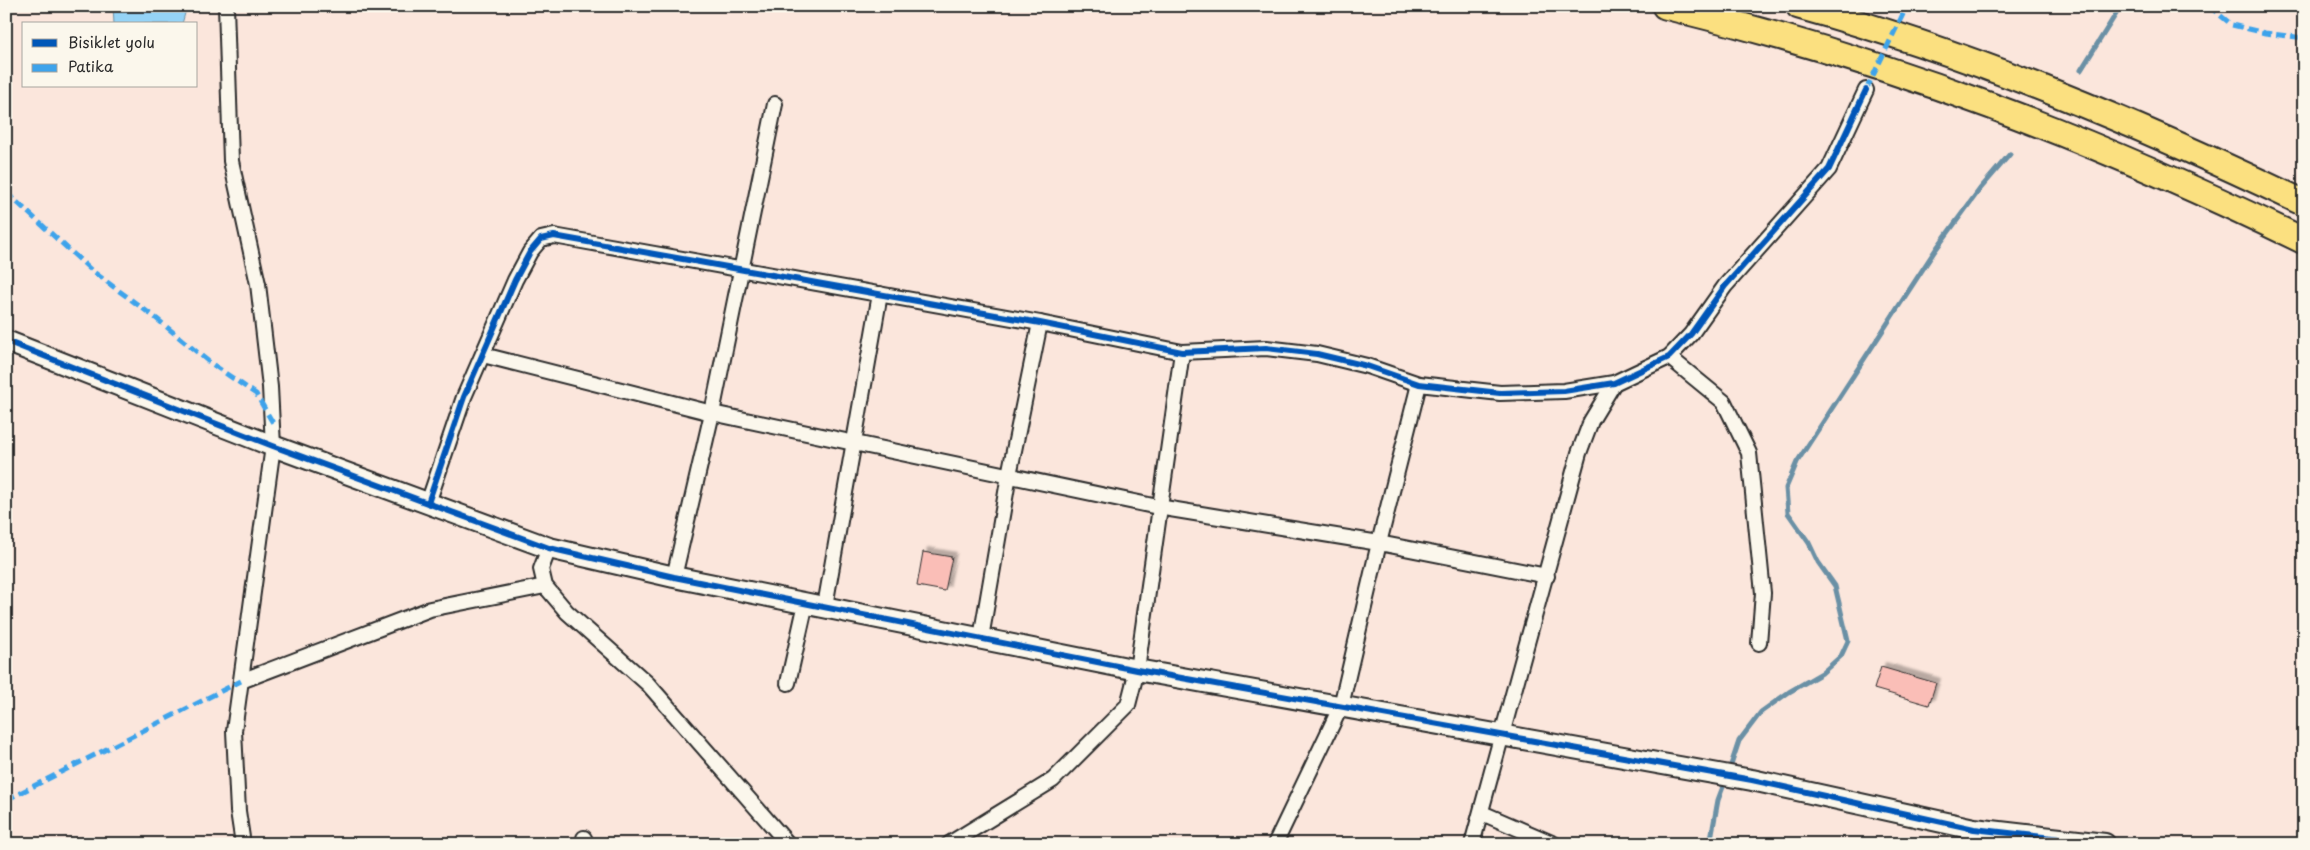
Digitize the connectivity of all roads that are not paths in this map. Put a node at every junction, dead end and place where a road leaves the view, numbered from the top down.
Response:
1 (226, 6) edge
2 (1666, 6) edge
3 (1799, 6) edge
4 (1866, 90) dead end
5 (775, 104) dead end
6 (2304, 203) edge
7 (2304, 241) edge
8 (741, 268) junction
9 (880, 294) junction
10 (1040, 323) junction
11 (6, 341) edge
12 (1182, 352) junction
13 (483, 355) junction
14 (1669, 357) junction
15 (1614, 383) junction
16 (1419, 384) junction
17 (712, 413) junction
18 (854, 442) junction
19 (273, 446) junction
20 (1009, 475) junction
21 (428, 503) junction
22 (1158, 507) junction
23 (1379, 543) junction
24 (549, 548) junction
25 (1547, 576) junction
26 (674, 577) junction
27 (546, 586) junction
28 (816, 605) junction
29 (981, 638) junction
30 (1759, 643) dead end
31 (1137, 670) junction
32 (241, 681) junction
33 (788, 683) dead end
34 (1341, 706) junction
35 (1504, 734) junction
36 (1482, 813) junction
37 (1972, 836) edge
38 (2079, 842) edge
39 (243, 844) edge
40 (788, 844) edge
41 (949, 844) edge
42 (1275, 844) edge
43 (1472, 844) edge
44 (1554, 844) edge
45 (2105, 844) edge

1 - 19 street
2 - 7 highway
3 - 6 highway
4 - 14 street
5 - 8 street
8 - 9 street
8 - 13 street
8 - 17 street
9 - 10 street
9 - 18 street
10 - 12 street
10 - 20 street
11 - 19 street
12 - 16 street
12 - 22 street
13 - 17 street
13 - 21 street
14 - 15 street
14 - 30 street
15 - 16 street
15 - 25 street
16 - 23 street
17 - 18 street
17 - 26 street
18 - 20 street
18 - 28 street
19 - 21 street
19 - 32 street
20 - 22 street
20 - 29 street
21 - 24 street
22 - 23 street
22 - 31 street
23 - 25 street
23 - 34 street
24 - 26 street
24 - 27 street
25 - 35 street
26 - 28 street
27 - 32 street
27 - 40 street
28 - 29 street
28 - 33 street
29 - 31 street
31 - 34 street
31 - 41 street
32 - 39 street
34 - 35 street
34 - 42 street
35 - 36 street
35 - 37 street
36 - 43 street
36 - 44 street
37 - 38 street
38 - 45 street

